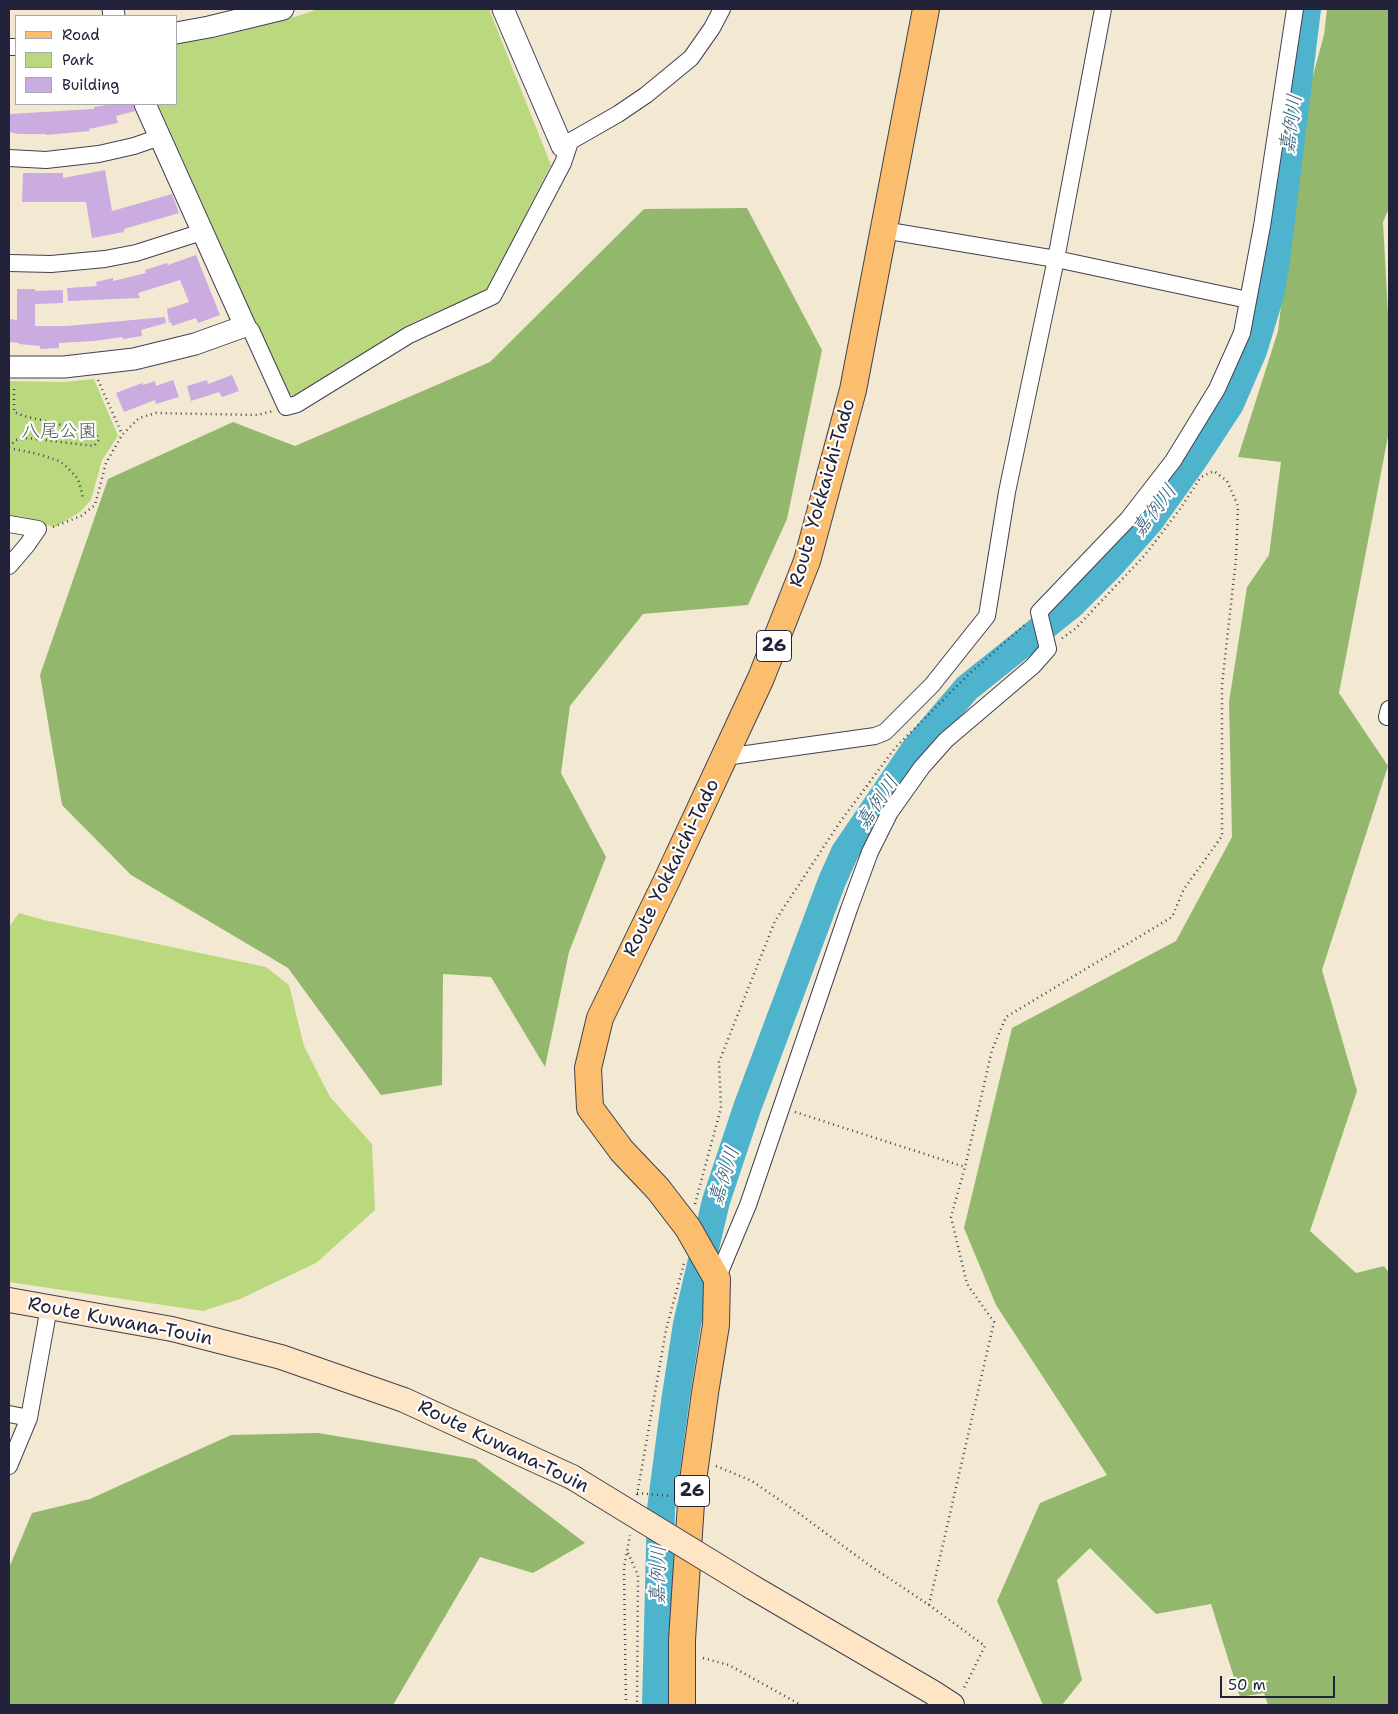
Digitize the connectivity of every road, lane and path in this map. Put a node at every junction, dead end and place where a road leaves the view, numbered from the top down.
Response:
1 (283, 9) edge
2 (502, 9) edge
3 (722, 9) edge
4 (926, 9) edge
5 (1103, 9) edge
6 (1295, 9) edge
7 (178, 33) edge
8 (145, 105) edge
9 (160, 137) junction
10 (566, 144) junction
11 (9, 158) edge
12 (884, 230) junction
13 (202, 232) junction
14 (1056, 259) junction
15 (9, 263) edge
16 (1248, 300) junction
17 (245, 326) junction
18 (93, 364) junction
19 (11, 376) edge
20 (286, 407) junction
21 (122, 435) junction
22 (9, 448) edge
23 (82, 500) dead end
24 (9, 524) edge
25 (38, 530) junction
26 (9, 566) edge
27 (1039, 612) junction
28 (1048, 649) junction
29 (724, 757) junction
30 (781, 1108) junction
31 (964, 1167) junction
32 (688, 1228) junction
33 (717, 1279) junction
34 (9, 1300) edge
35 (49, 1308) junction
36 (9, 1414) edge
37 (29, 1418) junction
38 (696, 1457) junction
39 (9, 1466) edge
40 (637, 1493) dead end
41 (679, 1497) dead end
42 (627, 1552) dead end
43 (930, 1604) junction
44 (682, 1652) junction
45 (957, 1700) edge
46 (638, 1705) edge
47 (682, 1705) edge
48 (801, 1705) edge

1 - 7 street
2 - 10 street
3 - 10 street
4 - 12 main road, Route Yokkaichi-Tado / 26
5 - 14 street
6 - 16 street
8 - 9 street
9 - 11 street
9 - 13 street
10 - 20 street
12 - 14 street
12 - 29 main road, Route Yokkaichi-Tado / 26
13 - 15 street
13 - 17 street
14 - 16 street
14 - 29 street
16 - 27 street
17 - 18 street
17 - 20 street
18 - 19 street
18 - 21 path
19 - 22 path
20 - 21 path
21 - 25 path
22 - 23 path
24 - 25 street
25 - 26 street
27 - 28 street
27 - 32 path
28 - 30 street
28 - 31 path
29 - 32 main road, Route Yokkaichi-Tado / 26
30 - 31 path
30 - 33 street
31 - 43 path
32 - 33 main road, Route Yokkaichi-Tado / 26
33 - 38 main road, 26
34 - 35 main road, Route Kuwana-Touin
35 - 37 street
35 - 45 main road, Route Kuwana-Touin, bridge
36 - 37 street
37 - 39 street
38 - 43 path
38 - 44 main road, 26
40 - 41 path
42 - 46 path
43 - 45 path
44 - 47 main road, 26
44 - 48 path

